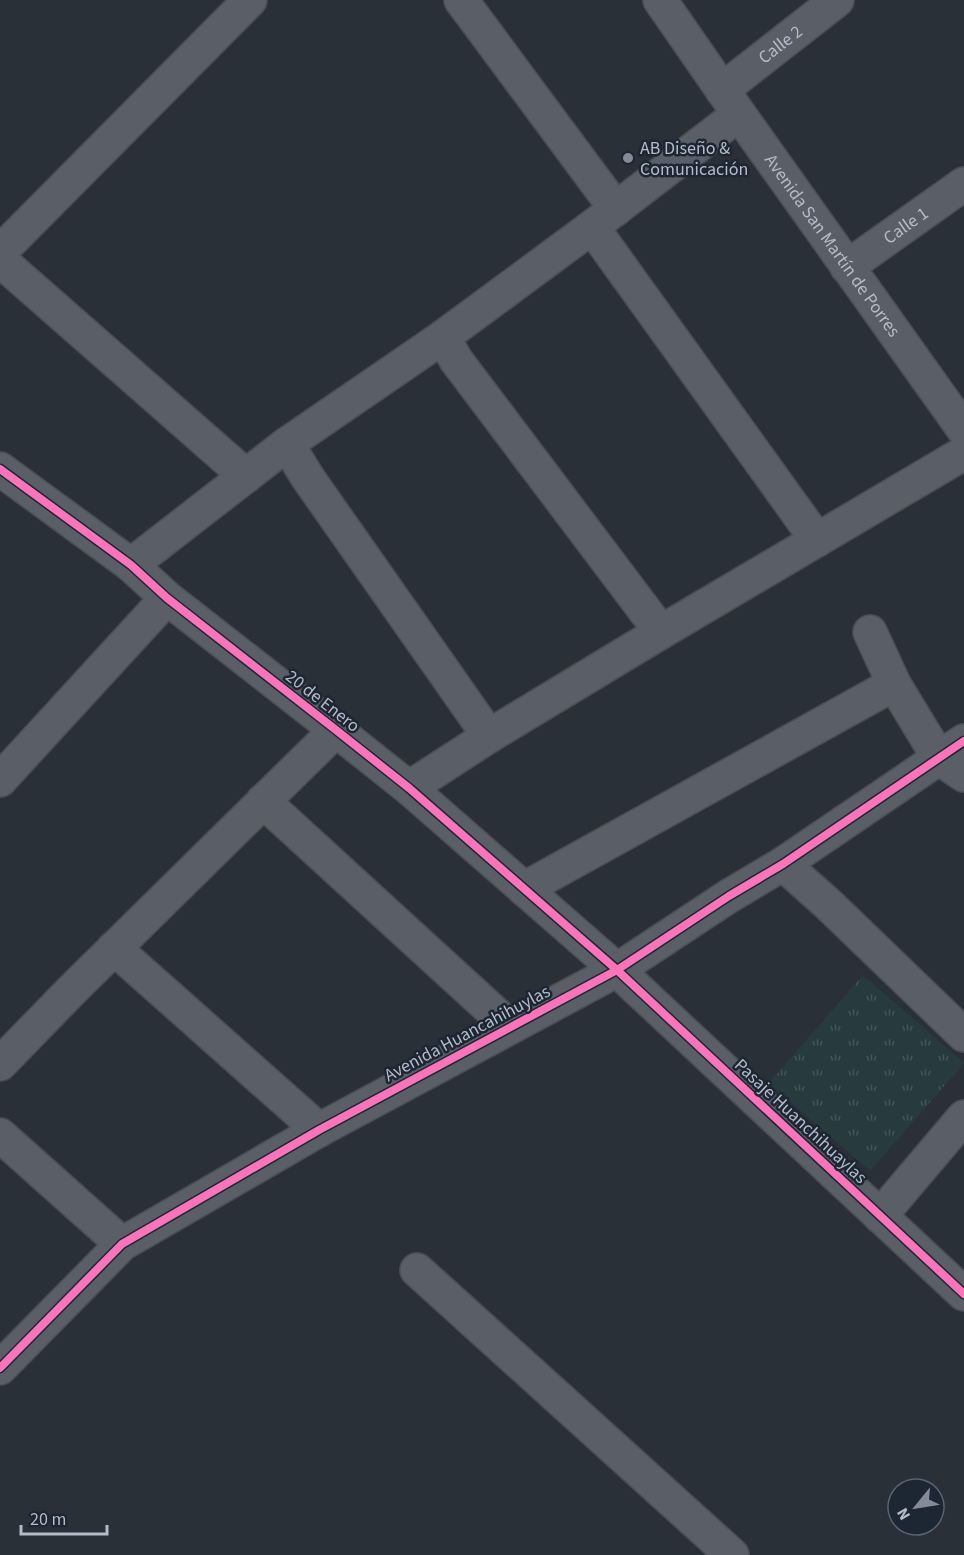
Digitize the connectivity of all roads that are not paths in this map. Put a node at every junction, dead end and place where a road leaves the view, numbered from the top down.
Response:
1 (250, 0) edge
2 (461, 0) edge
3 (660, 0) edge
4 (837, 0) edge
5 (731, 102) junction
6 (964, 184) edge
7 (604, 218) junction
8 (0, 252) edge
9 (0, 260) edge
10 (848, 267) junction
11 (443, 337) junction
12 (964, 430) edge
13 (287, 444) junction
14 (964, 453) edge
15 (0, 469) edge
16 (246, 476) junction
17 (817, 540) junction
18 (130, 565) junction
19 (167, 598) junction
20 (870, 632) dead end
21 (661, 633) junction
22 (894, 684) junction
23 (336, 730) junction
24 (489, 736) junction
25 (956, 758) edge
26 (0, 780) edge
27 (409, 788) junction
28 (263, 801) junction
29 (783, 864) junction
30 (524, 889) junction
31 (114, 948) junction
32 (617, 970) junction
33 (510, 1027) junction
34 (964, 1035) edge
35 (0, 1064) edge
36 (964, 1118) edge
37 (319, 1130) junction
38 (0, 1135) edge
39 (880, 1216) junction
40 (122, 1244) junction
41 (417, 1270) dead end
42 (964, 1294) edge
43 (0, 1368) edge
44 (732, 1555) edge

1 - 8 street
2 - 7 street
3 - 5 street, Avenida San Martín de Porres
4 - 5 street, Calle 2
5 - 7 street, Calle 2
5 - 10 street, Avenida San Martín de Porres
6 - 10 street, Calle 1
7 - 11 street, Calle 2
7 - 17 street
9 - 16 street
10 - 12 street, Avenida San Martín de Porres
11 - 13 street, Calle 2
11 - 21 street
13 - 16 street, Calle 2
13 - 24 street
14 - 17 street
15 - 18 street, 20 de Enero
16 - 18 street, Calle 2
17 - 21 street
18 - 19 street, 20 de Enero
19 - 23 street, 20 de Enero
19 - 26 street
20 - 22 street
21 - 24 street
22 - 25 street
22 - 30 street
23 - 27 street, 20 de Enero
23 - 28 street
24 - 27 street
25 - 29 street, Avenida Huancahihuylas
27 - 30 street, 20 de Enero
28 - 31 street
28 - 33 street
29 - 32 street, Avenida Huancahihuylas
29 - 34 street
30 - 32 street, 20 de Enero
31 - 35 street
31 - 37 street
32 - 33 street, Avenida Huancahihuylas
32 - 39 street, Pasaje Huanchihuaylas
33 - 37 street, Avenida Huancahihuylas
36 - 39 street
37 - 40 street, Avenida Huancahihuylas
38 - 40 street
39 - 42 street, Pasaje Huanchihuaylas
40 - 43 street, Avenida Huancahihuylas
41 - 44 street

